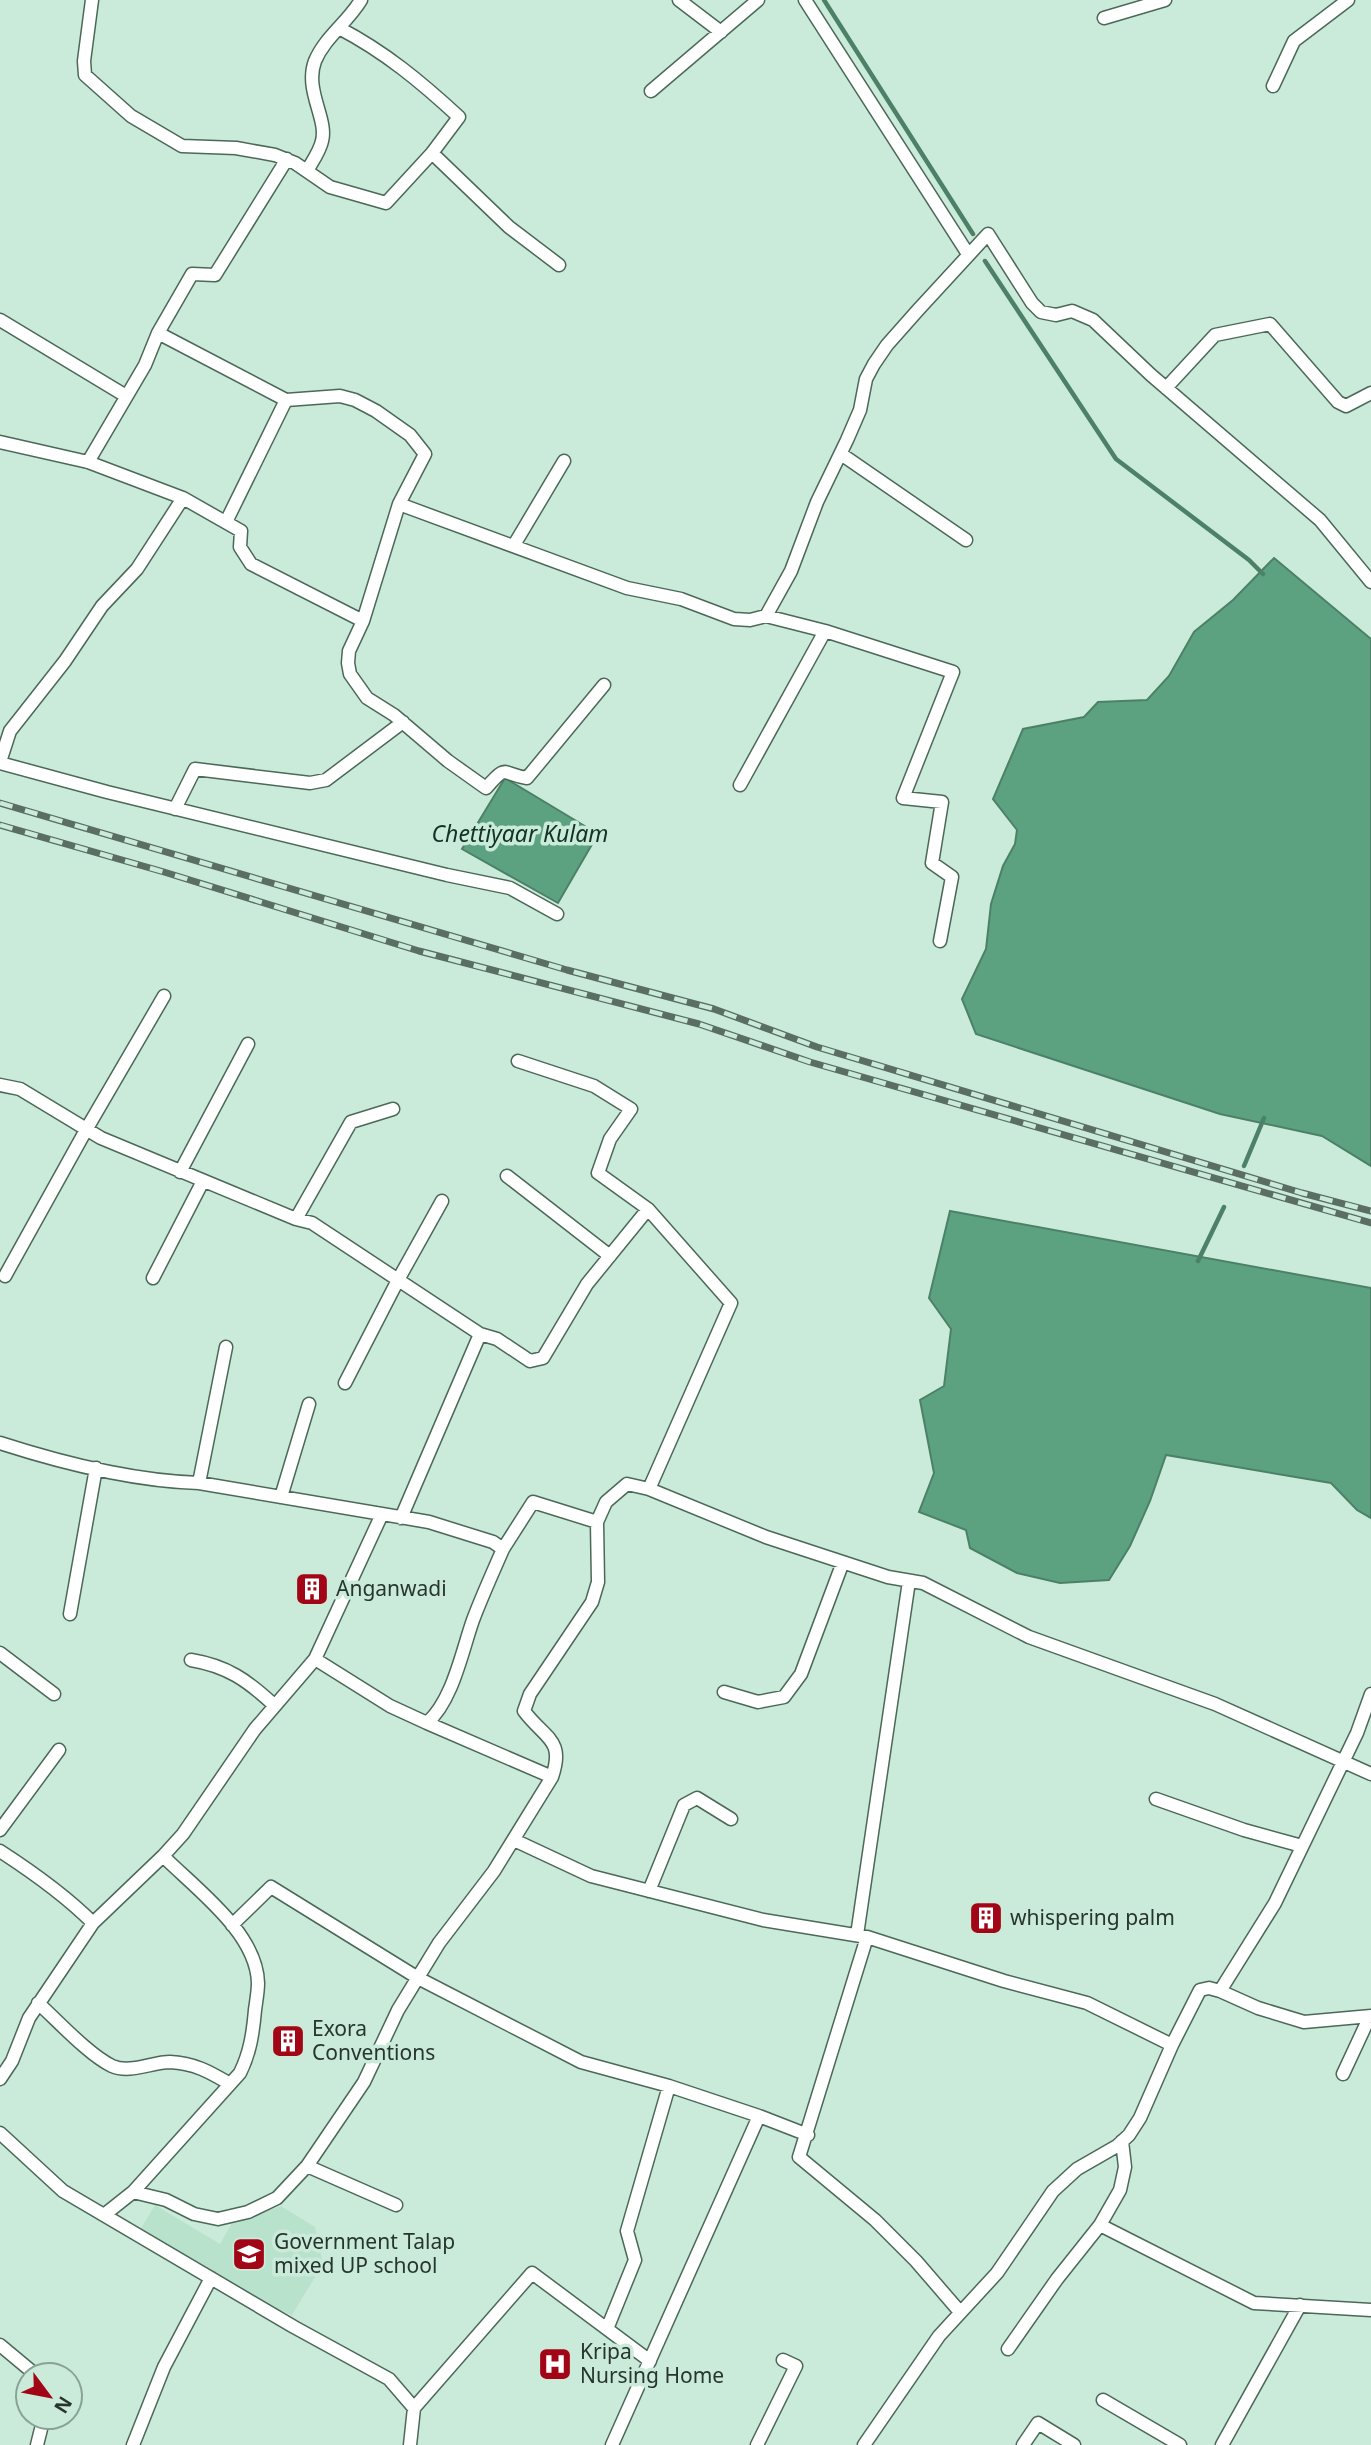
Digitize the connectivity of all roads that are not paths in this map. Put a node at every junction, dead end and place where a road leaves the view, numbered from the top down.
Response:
1 (92, 0) edge
2 (361, 0) edge
3 (679, 0) edge
4 (758, 0) edge
5 (805, 0) edge
6 (1165, 0) edge
7 (1348, 0) edge
8 (1104, 18) dead end
9 (339, 28) junction
10 (721, 32) junction
11 (1273, 86) dead end
12 (651, 92) dead end
13 (432, 153) junction
14 (287, 159) junction
15 (307, 171) junction
16 (968, 254) junction
17 (559, 265) dead end
18 (0, 320) edge
19 (158, 333) junction
20 (1166, 388) junction
21 (1371, 393) edge
22 (126, 396) junction
23 (286, 400) junction
24 (0, 442) edge
25 (841, 454) junction
26 (564, 461) dead end
27 (88, 462) junction
28 (183, 498) junction
29 (399, 504) junction
30 (226, 522) junction
31 (966, 540) dead end
32 (514, 545) junction
33 (1371, 582) edge
34 (766, 616) junction
35 (363, 621) junction
36 (825, 631) junction
37 (604, 685) dead end
38 (403, 722) junction
39 (5, 729) edge
40 (0, 763) edge
41 (740, 785) dead end
42 (175, 809) junction
43 (557, 914) dead end
44 (940, 941) dead end
45 (164, 996) dead end
46 (248, 1044) dead end
47 (518, 1061) dead end
48 (0, 1085) edge
49 (393, 1109) dead end
50 (86, 1130) junction
51 (180, 1172) junction
52 (507, 1176) dead end
53 (202, 1181) junction
54 (442, 1201) dead end
55 (648, 1209) junction
56 (296, 1219) junction
57 (610, 1256) junction
58 (5, 1276) dead end
59 (153, 1278) dead end
60 (398, 1280) junction
61 (480, 1334) junction
62 (226, 1347) dead end
63 (345, 1383) dead end
64 (309, 1404) dead end
65 (0, 1443) edge
66 (96, 1468) junction
67 (199, 1483) junction
68 (649, 1489) junction
69 (281, 1497) junction
70 (382, 1514) junction
71 (401, 1518) junction
72 (597, 1522) junction
73 (503, 1549) junction
74 (843, 1562) junction
75 (909, 1581) junction
76 (70, 1614) dead end
77 (0, 1653) edge
78 (315, 1659) junction
79 (191, 1660) dead end
80 (724, 1692) dead end
81 (54, 1694) dead end
82 (1371, 1694) edge
83 (274, 1705) junction
84 (1366, 1721) edge
85 (427, 1723) junction
86 (59, 1750) dead end
87 (1343, 1762) junction
88 (1371, 1774) edge
89 (552, 1777) junction
90 (1156, 1798) dead end
91 (731, 1819) dead end
92 (0, 1830) edge
93 (514, 1840) junction
94 (1302, 1846) junction
95 (0, 1851) edge
96 (163, 1856) junction
97 (649, 1891) junction
98 (93, 1923) junction
99 (232, 1925) junction
100 (862, 1936) junction
101 (418, 1978) junction
102 (1220, 1991) junction
103 (38, 2003) junction
104 (1370, 2016) edge
105 (1172, 2045) junction
106 (1343, 2074) dead end
107 (0, 2079) edge
108 (230, 2084) junction
109 (669, 2086) junction
110 (759, 2116) junction
111 (0, 2133) edge
112 (807, 2135) junction
113 (1122, 2141) junction
114 (307, 2166) junction
115 (133, 2192) junction
116 (396, 2205) dead end
117 (104, 2216) junction
118 (1100, 2225) junction
119 (211, 2278) junction
120 (1300, 2305) junction
121 (1371, 2310) edge
122 (960, 2312) junction
123 (607, 2329) junction
124 (0, 2345) edge
125 (1008, 2349) dead end
126 (783, 2360) dead end
127 (19, 2361) edge
128 (649, 2361) junction
129 (1103, 2400) dead end
130 (414, 2408) junction
131 (133, 2445) edge
132 (410, 2445) edge
133 (612, 2445) edge
134 (757, 2445) edge
135 (864, 2445) edge
136 (1023, 2445) edge
137 (1074, 2445) edge
138 (1180, 2445) edge
139 (1222, 2445) edge

1 - 14 street
2 - 9 street
3 - 10 street
4 - 10 street
5 - 16 street
6 - 8 street
7 - 11 street
9 - 13 street
9 - 15 street
10 - 12 street
13 - 15 street
13 - 17 street
14 - 15 street
14 - 19 street
16 - 20 street
16 - 25 street
18 - 22 street
19 - 22 street
19 - 23 street
20 - 21 street
20 - 33 street
22 - 27 street
23 - 29 street
23 - 30 street
24 - 27 street
25 - 31 street
25 - 34 street
26 - 32 street
27 - 28 street
28 - 30 street
28 - 39 street
29 - 32 street
29 - 35 street
30 - 35 street
32 - 34 street
34 - 36 street
35 - 38 street
36 - 41 street
36 - 44 street
37 - 38 street
38 - 42 street
39 - 40 street
40 - 42 street
42 - 43 street
45 - 50 street
46 - 51 street
47 - 55 street
48 - 50 street
49 - 56 street
50 - 51 street
50 - 58 street
51 - 53 street
52 - 57 street
53 - 56 street
53 - 59 street
54 - 60 street
55 - 57 street
55 - 68 street
56 - 60 street
57 - 61 street
60 - 61 street
60 - 63 street
61 - 71 street
62 - 67 street
64 - 69 street
65 - 66 street
66 - 67 street
66 - 76 street
67 - 69 street
68 - 72 street
68 - 74 street
69 - 70 street
70 - 71 street
70 - 78 street
71 - 73 street
72 - 73 street
72 - 89 street
73 - 85 street
74 - 75 street
74 - 80 street
75 - 87 street
75 - 100 street
77 - 81 street
78 - 83 street
78 - 85 street
79 - 83 street
82 - 84 street
83 - 96 street
84 - 87 street
85 - 89 street
86 - 92 street
87 - 88 street
87 - 94 street
89 - 93 street
90 - 94 street
91 - 97 street
93 - 97 street
93 - 101 street
94 - 102 street
95 - 98 street
96 - 98 street
96 - 99 street
97 - 100 street
98 - 103 street
99 - 101 street
99 - 108 street
100 - 105 street
100 - 112 street
101 - 109 street
101 - 114 street
102 - 104 street
102 - 105 street
103 - 107 street
103 - 108 street
104 - 106 street
105 - 113 street
108 - 115 street
109 - 110 street
109 - 123 street
110 - 112 street
110 - 128 street
111 - 117 street
112 - 122 street
113 - 118 street
113 - 122 street
114 - 115 street
114 - 116 street
115 - 117 street
117 - 119 street
118 - 120 street
118 - 125 street
119 - 130 street
119 - 131 street
120 - 121 street
120 - 139 street
122 - 135 street
123 - 128 street
123 - 130 street
124 - 127 street
126 - 134 street
128 - 133 street
129 - 138 street
130 - 132 street
136 - 137 street

